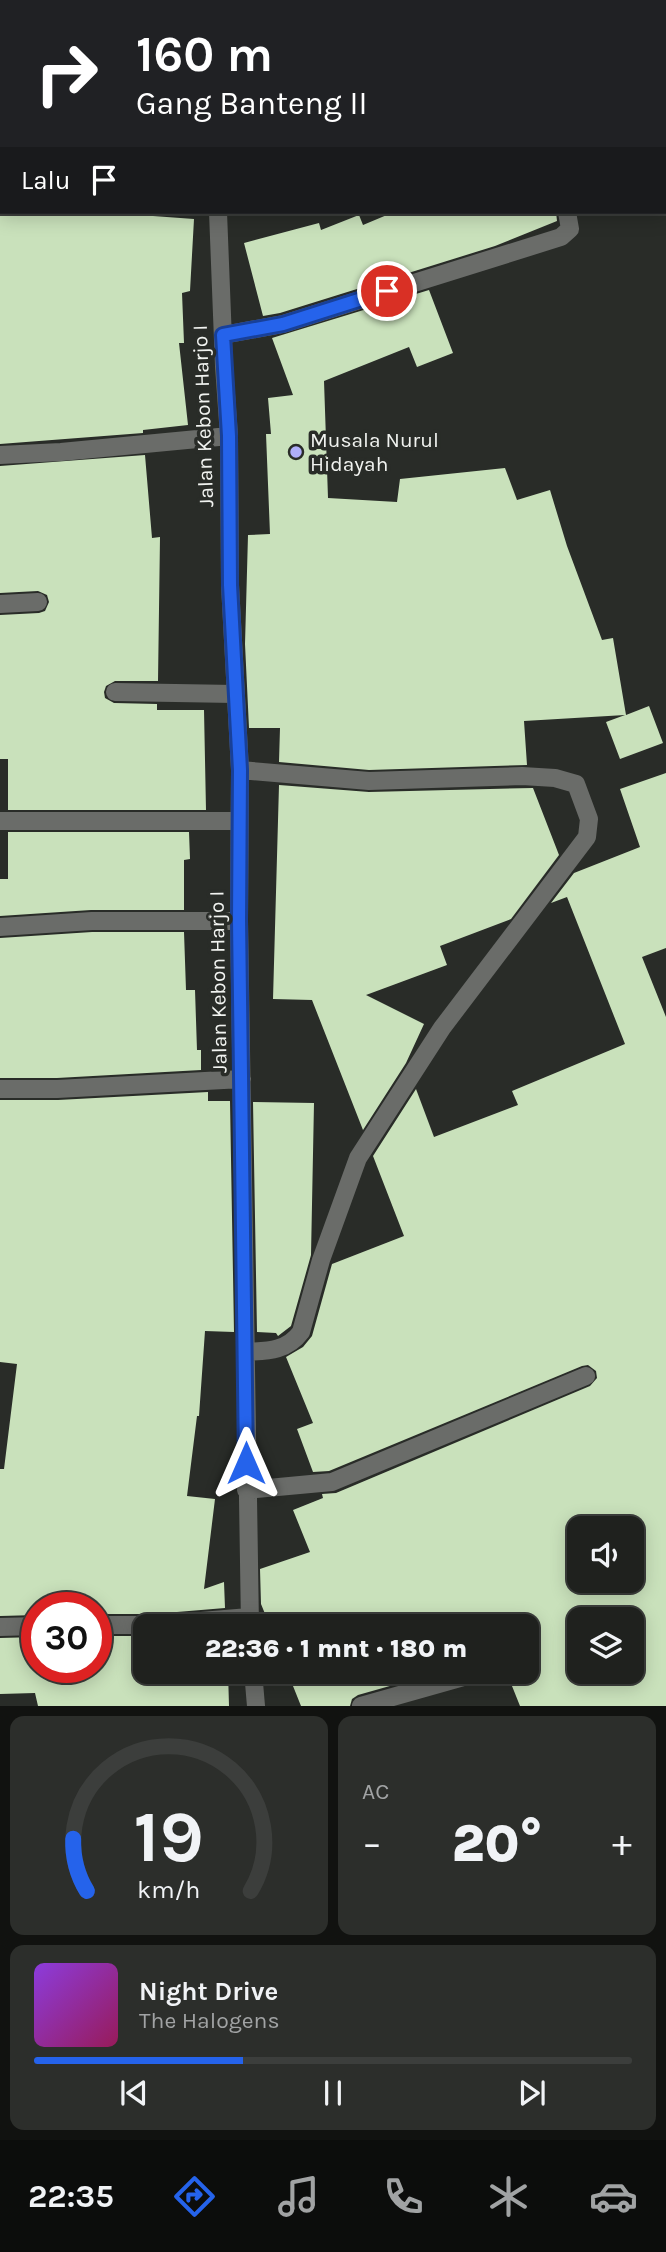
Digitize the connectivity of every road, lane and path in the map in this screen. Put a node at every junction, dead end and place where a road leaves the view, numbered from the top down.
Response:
1 (218, 214) edge
2 (567, 214) edge
3 (223, 335) junction
4 (229, 436) junction
5 (0, 455) edge
6 (38, 603) dead end
7 (0, 604) edge
8 (115, 692) dead end
9 (235, 694) junction
10 (240, 770) junction
11 (0, 821) edge
12 (239, 821) junction
13 (239, 920) junction
14 (0, 927) edge
15 (242, 1079) junction
16 (0, 1089) edge
17 (246, 1352) junction
18 (586, 1376) dead end
19 (246, 1490) junction
20 (249, 1614) edge
21 (112, 1625) edge
22 (133, 1625) edge
23 (21, 1626) edge
24 (0, 1627) edge
25 (254, 1684) edge
26 (439, 1684) edge
27 (256, 1706) edge
28 (361, 1706) edge

1 - 3 street, Jalan Kebon Harjo I
2 - 3 street
3 - 4 street, Jalan Kebon Harjo I
4 - 5 street
4 - 9 street, Jalan Kebon Harjo I
6 - 7 street
8 - 9 street
9 - 10 street, Jalan Kebon Harjo I
10 - 12 street, Jalan Kebon Harjo I
10 - 17 street
11 - 12 street
12 - 13 street, Jalan Kebon Harjo I
13 - 14 street
13 - 15 street, Jalan Kebon Harjo I
15 - 16 street
15 - 17 street, Jalan Kebon Harjo I
17 - 19 street, Jalan Kebon Harjo I
18 - 19 street
19 - 20 street, Jalan Kebon Harjo I
21 - 22 street
23 - 24 street
25 - 27 street
26 - 28 street

